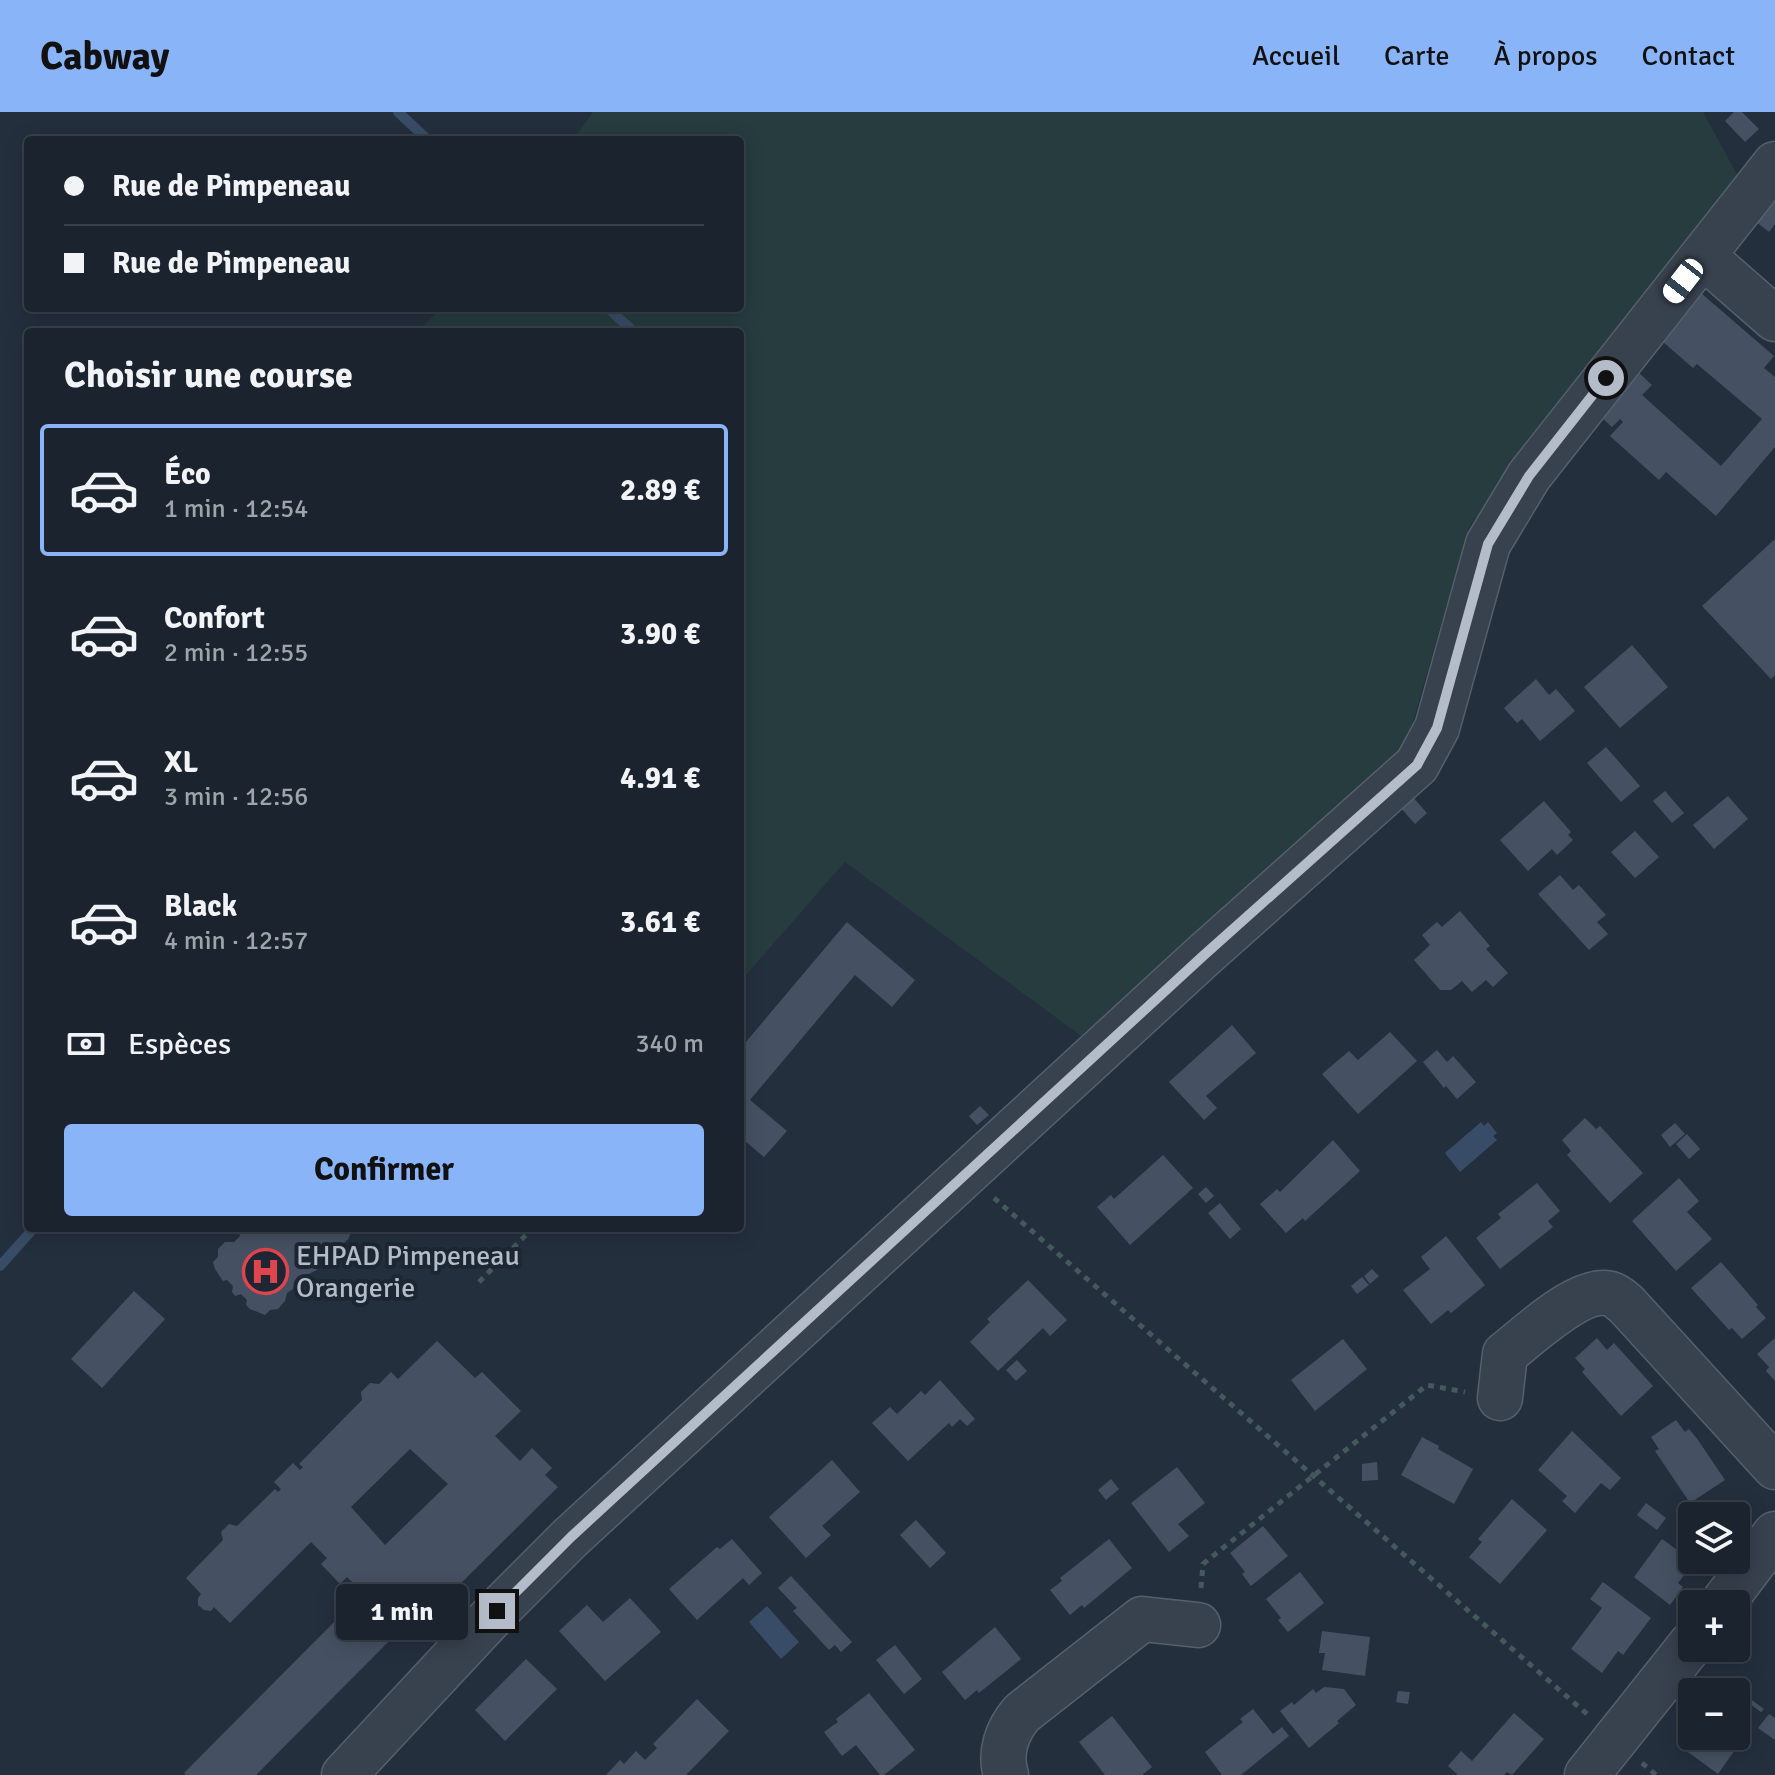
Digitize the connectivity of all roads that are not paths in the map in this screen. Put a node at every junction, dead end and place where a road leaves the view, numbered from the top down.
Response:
1 (1775, 164) edge
2 (1703, 256) junction
3 (1775, 319) edge
4 (1500, 1398) road end
5 (1775, 1467) edge
6 (1774, 1537) edge
7 (1733, 1590) edge
8 (1198, 1625) road end
9 (1678, 1661) edge
10 (344, 1775) edge
11 (1006, 1775) edge
12 (1587, 1775) edge

1 - 2 street
2 - 3 street
2 - 10 street
4 - 5 street
6 - 7 street
8 - 11 street
9 - 12 street

